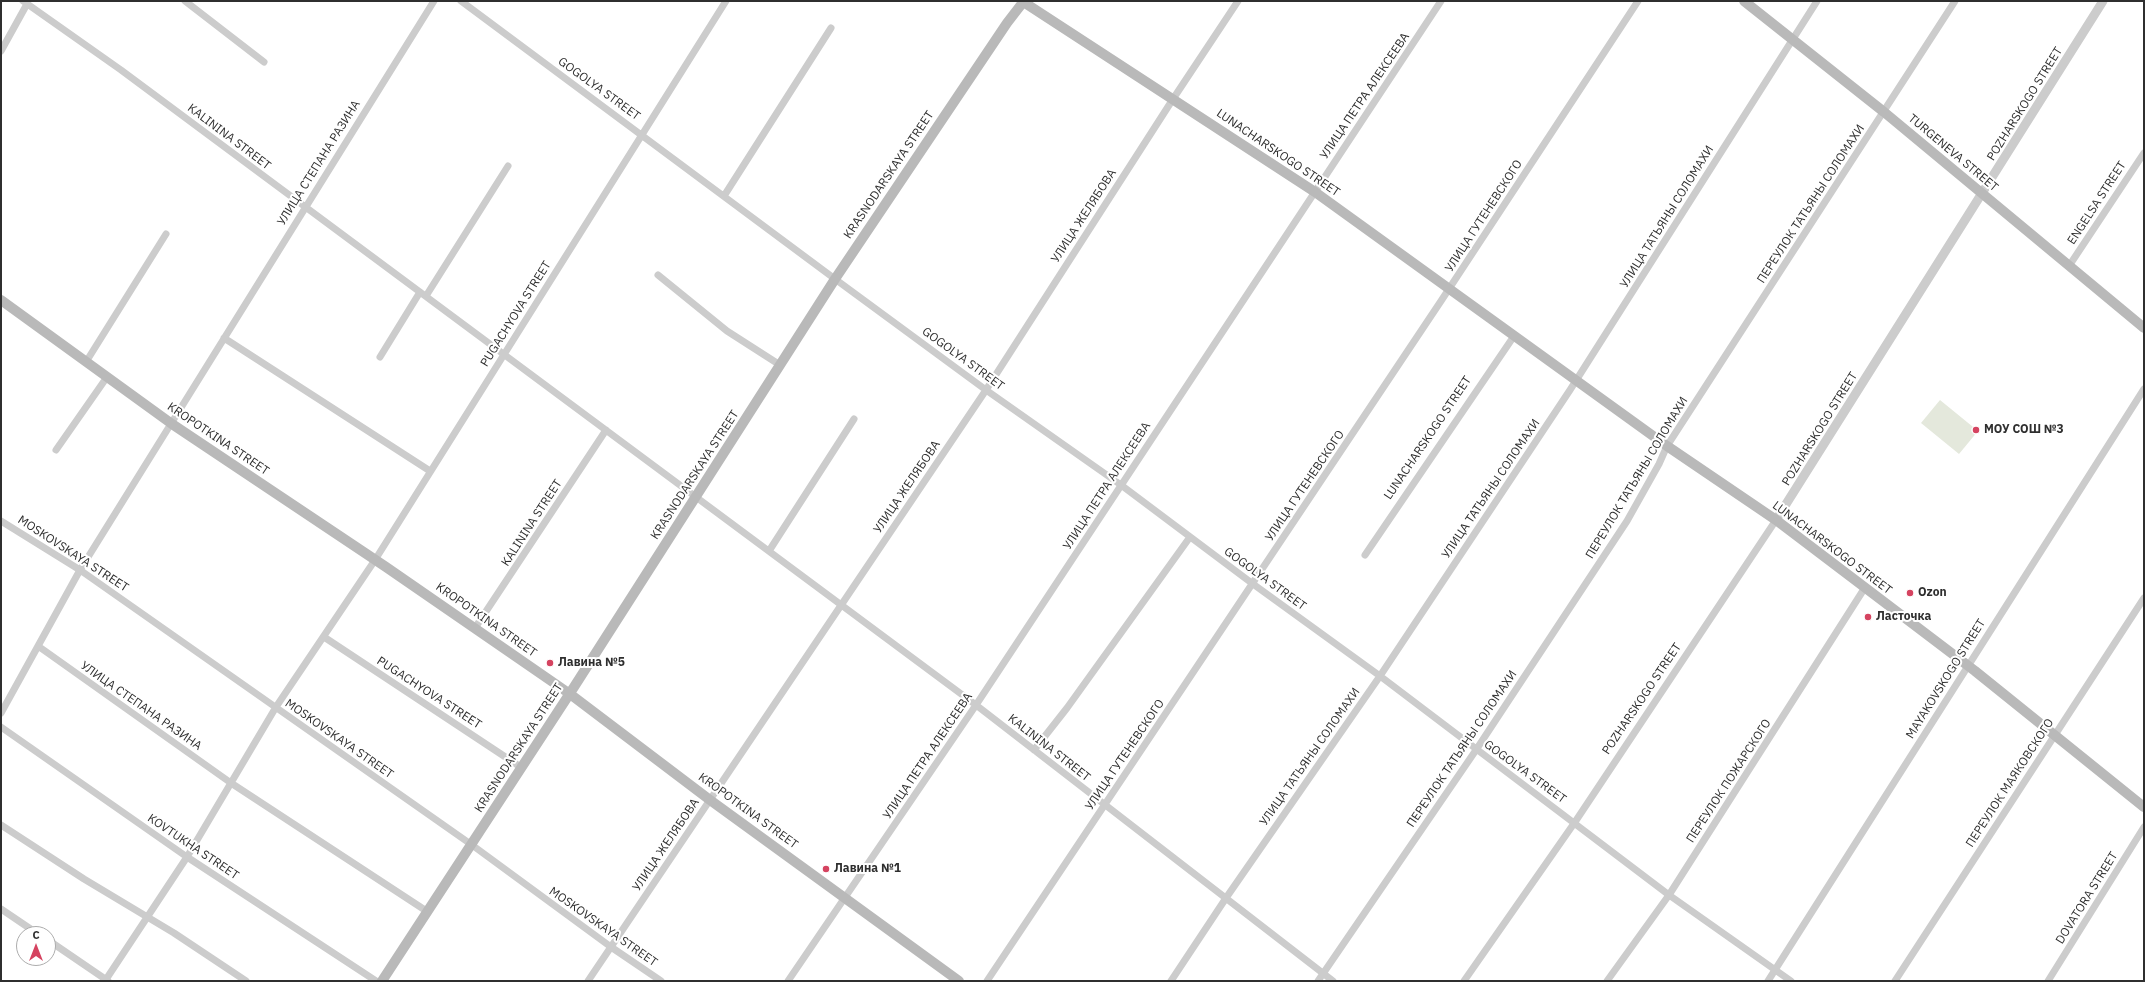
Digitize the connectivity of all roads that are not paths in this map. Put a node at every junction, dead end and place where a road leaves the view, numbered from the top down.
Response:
1 (185, 1) edge
2 (434, 1) edge
3 (461, 1) edge
4 (726, 1) edge
5 (1023, 1) edge
6 (1238, 1) edge
7 (1441, 1) edge
8 (1638, 1) edge
9 (1744, 1) edge
10 (1817, 1) edge
11 (1955, 1) edge
12 (2103, 1) edge
13 (24, 3) edge
14 (832, 28) dead end
15 (1792, 41) junction
16 (1, 51) edge
17 (264, 62) dead end
18 (1173, 98) junction
19 (1884, 112) junction
20 (642, 134) junction
21 (2144, 153) edge
22 (508, 166) dead end
23 (1315, 192) junction
24 (1982, 195) junction
25 (724, 196) junction
26 (305, 207) junction
27 (166, 234) dead end
28 (2069, 266) junction
29 (658, 275) dead end
30 (835, 279) junction
31 (1448, 290) junction
32 (423, 294) junction
33 (1, 300) edge
34 (2144, 328) edge
35 (1514, 336) junction
36 (224, 338) junction
37 (504, 354) junction
38 (380, 357) dead end
39 (86, 362) junction
40 (780, 365) junction
41 (107, 376) junction
42 (1577, 380) junction
43 (2144, 389) edge
44 (986, 390) junction
45 (854, 419) dead end
46 (172, 424) junction
47 (606, 430) junction
48 (1667, 446) junction
49 (56, 450) dead end
50 (430, 471) junction
51 (1121, 485) junction
52 (697, 497) junction
53 (1776, 520) junction
54 (1, 521) edge
55 (1190, 537) junction
56 (769, 551) junction
57 (1365, 556) dead end
58 (375, 560) junction
59 (80, 570) junction
60 (1253, 584) junction
61 (1864, 589) junction
62 (2144, 598) edge
63 (841, 605) junction
64 (475, 628) junction
65 (324, 637) junction
66 (38, 646) junction
67 (1968, 665) junction
68 (1380, 676) junction
69 (570, 694) junction
70 (976, 705) junction
71 (276, 707) junction
72 (1, 713) edge
73 (1, 727) edge
74 (2055, 735) junction
75 (1034, 750) junction
76 (1476, 750) junction
77 (522, 768) junction
78 (231, 783) junction
79 (710, 800) junction
80 (1104, 806) junction
81 (2144, 807) edge
82 (1575, 822) junction
83 (1, 825) edge
84 (2144, 827) edge
85 (472, 845) junction
86 (187, 857) junction
87 (1669, 895) junction
88 (845, 897) junction
89 (1226, 898) junction
90 (1, 909) edge
91 (428, 912) junction
92 (147, 918) junction
93 (26, 926) edge
94 (56, 946) edge
95 (611, 947) junction
96 (1776, 970) junction
97 (1323, 974) junction
98 (106, 980) edge
99 (246, 981) edge
100 (376, 981) edge
101 (382, 981) edge
102 (588, 981) edge
103 (661, 981) edge
104 (788, 981) edge
105 (959, 981) edge
106 (987, 981) edge
107 (1171, 981) edge
108 (1318, 981) edge
109 (1333, 981) edge
110 (1464, 981) edge
111 (1607, 981) edge
112 (1768, 981) edge
113 (1791, 981) edge
114 (1895, 981) edge
115 (2048, 981) edge

1 - 17 street
2 - 26 street, УЛИЦА СТЕПАНА РАЗИНА
3 - 20 street, GOGOLYA STREET
4 - 20 street, PUGACHYOVA STREET
5 - 18 main road, LUNACHARSKOGO STREET
5 - 30 main road, KRASNODARSKAYA STREET
6 - 18 street, УЛИЦА ЖЕЛЯБОВА
7 - 23 street, УЛИЦА ПЕТРА АЛЕКСЕЕВА
8 - 31 street, УЛИЦА ГУТЕНЕВСКОГО
9 - 15 main road, TURGENEVA STREET
10 - 15 street, УЛИЦА ТАТЬЯНЫ СОЛОМАХИ
11 - 19 street, ПЕРЕУЛОК ТАТЬЯНЫ СОЛОМАХИ
12 - 24 street, POZHARSKOGO STREET
13 - 16 street
13 - 26 street, KALININA STREET
14 - 25 street
15 - 19 main road, TURGENEVA STREET
15 - 42 street, УЛИЦА ТАТЬЯНЫ СОЛОМАХИ
18 - 23 main road, LUNACHARSKOGO STREET
18 - 44 street, УЛИЦА ЖЕЛЯБОВА
19 - 24 main road, TURGENEVA STREET
19 - 48 street, ПЕРЕУЛОК ТАТЬЯНЫ СОЛОМАХИ
20 - 25 street, GOGOLYA STREET
20 - 37 street, PUGACHYOVA STREET
21 - 28 street, ENGELSA STREET
22 - 32 street
23 - 31 main road, LUNACHARSKOGO STREET
23 - 51 street, УЛИЦА ПЕТРА АЛЕКСЕЕВА
24 - 28 main road, TURGENEVA STREET
24 - 53 street, POZHARSKOGO STREET
25 - 30 street, GOGOLYA STREET
26 - 32 street, KALININA STREET
26 - 36 street, УЛИЦА СТЕПАНА РАЗИНА
27 - 39 street
28 - 34 main road, TURGENEVA STREET
29 - 40 street
30 - 40 main road, KRASNODARSKAYA STREET
30 - 44 street, GOGOLYA STREET
31 - 35 main road, LUNACHARSKOGO STREET
31 - 60 street, УЛИЦА ГУТЕНЕВСКОГО
32 - 37 street, KALININA STREET
32 - 38 street
33 - 39 main road, KROPOTKINA STREET
35 - 42 main road, LUNACHARSKOGO STREET
35 - 57 street, LUNACHARSKOGO STREET
36 - 46 street, УЛИЦА СТЕПАНА РАЗИНА
36 - 50 street
37 - 47 street, KALININA STREET
37 - 50 street, PUGACHYOVA STREET
39 - 41 main road, KROPOTKINA STREET
40 - 52 main road, KRASNODARSKAYA STREET
41 - 46 main road, KROPOTKINA STREET
41 - 49 street
42 - 48 main road, LUNACHARSKOGO STREET
42 - 68 street, УЛИЦА ТАТЬЯНЫ СОЛОМАХИ
43 - 67 street, MAYAKOVSKOGO STREET
44 - 51 street, GOGOLYA STREET
44 - 63 street, УЛИЦА ЖЕЛЯБОВА
45 - 56 street
46 - 58 main road, KROPOTKINA STREET
46 - 59 street, УЛИЦА СТЕПАНА РАЗИНА
47 - 52 street, KALININA STREET
47 - 64 street, KALININA STREET
48 - 53 main road, LUNACHARSKOGO STREET
48 - 76 street, ПЕРЕУЛОК ТАТЬЯНЫ СОЛОМАХИ
50 - 58 street, PUGACHYOVA STREET
51 - 55 street, GOGOLYA STREET
51 - 70 street, УЛИЦА ПЕТРА АЛЕКСЕЕВА
52 - 56 street, KALININA STREET
52 - 69 main road, KRASNODARSKAYA STREET
53 - 61 main road, LUNACHARSKOGO STREET
53 - 82 street, POZHARSKOGO STREET
54 - 59 street, MOSKOVSKAYA STREET
55 - 60 street, GOGOLYA STREET
55 - 75 street
56 - 63 street, KALININA STREET
58 - 64 main road, KROPOTKINA STREET
58 - 65 street, PUGACHYOVA STREET
59 - 66 street, УЛИЦА СТЕПАНА РАЗИНА
59 - 71 street, MOSKOVSKAYA STREET
60 - 68 street, GOGOLYA STREET
60 - 80 street, УЛИЦА ГУТЕНЕВСКОГО
61 - 67 main road, LUNACHARSKOGO STREET
61 - 87 street, ПЕРЕУЛОК ПОЖАРСКОГО
62 - 74 street, ПЕРЕУЛОК МАЯКОВСКОГО
63 - 70 street, KALININA STREET
63 - 79 street, УЛИЦА ЖЕЛЯБОВА
64 - 69 main road, KROPOTKINA STREET
65 - 71 street, PUGACHYOVA STREET
65 - 77 street, PUGACHYOVA STREET
66 - 72 street, УЛИЦА СТЕПАНА РАЗИНА
66 - 78 street, УЛИЦА СТЕПАНА РАЗИНА
67 - 74 main road, LUNACHARSKOGO STREET
67 - 96 street, MAYAKOVSKOGO STREET
68 - 76 street, GOGOLYA STREET
68 - 89 street, УЛИЦА ТАТЬЯНЫ СОЛОМАХИ
69 - 77 main road, KRASNODARSKAYA STREET
69 - 79 main road, KROPOTKINA STREET
70 - 75 street, KALININA STREET
70 - 88 street, УЛИЦА ПЕТРА АЛЕКСЕЕВА
71 - 78 street, PUGACHYOVA STREET
71 - 85 street, MOSKOVSKAYA STREET
73 - 86 street, KOVTUKHA STREET
74 - 81 main road, LUNACHARSKOGO STREET
74 - 114 street, ПЕРЕУЛОК МАЯКОВСКОГО
75 - 80 street, KALININA STREET
76 - 82 street, GOGOLYA STREET
76 - 97 street, ПЕРЕУЛОК ТАТЬЯНЫ СОЛОМАХИ
77 - 85 main road, KRASNODARSKAYA STREET
78 - 86 street, PUGACHYOVA STREET
78 - 91 street
79 - 88 main road, KROPOTKINA STREET
79 - 95 street, УЛИЦА ЖЕЛЯБОВА
80 - 89 street, KALININA STREET
80 - 106 street, УЛИЦА ГУТЕНЕВСКОГО
82 - 87 street, GOGOLYA STREET
82 - 110 street, POZHARSKOGO STREET
83 - 92 street
84 - 115 street, DOVATORA STREET
85 - 91 main road, KRASNODARSKAYA STREET
85 - 95 street, MOSKOVSKAYA STREET
86 - 92 street, PUGACHYOVA STREET
86 - 100 street, KOVTUKHA STREET
87 - 96 street, GOGOLYA STREET
87 - 111 street, ПЕРЕУЛОК ПОЖАРСКОГО
88 - 104 street, УЛИЦА ПЕТРА АЛЕКСЕЕВА
88 - 105 main road, KROPOTKINA STREET
89 - 97 street, KALININA STREET
89 - 107 street, УЛИЦА ТАТЬЯНЫ СОЛОМАХИ
90 - 93 street
91 - 101 main road, KRASNODARSKAYA STREET
92 - 98 street, PUGACHYOVA STREET
92 - 99 street
94 - 98 street
95 - 102 street, УЛИЦА ЖЕЛЯБОВА
95 - 103 street, MOSKOVSKAYA STREET
96 - 112 street, MAYAKOVSKOGO STREET
96 - 113 street, GOGOLYA STREET
97 - 108 street, ПЕРЕУЛОК ТАТЬЯНЫ СОЛОМАХИ
97 - 109 street, KALININA STREET

